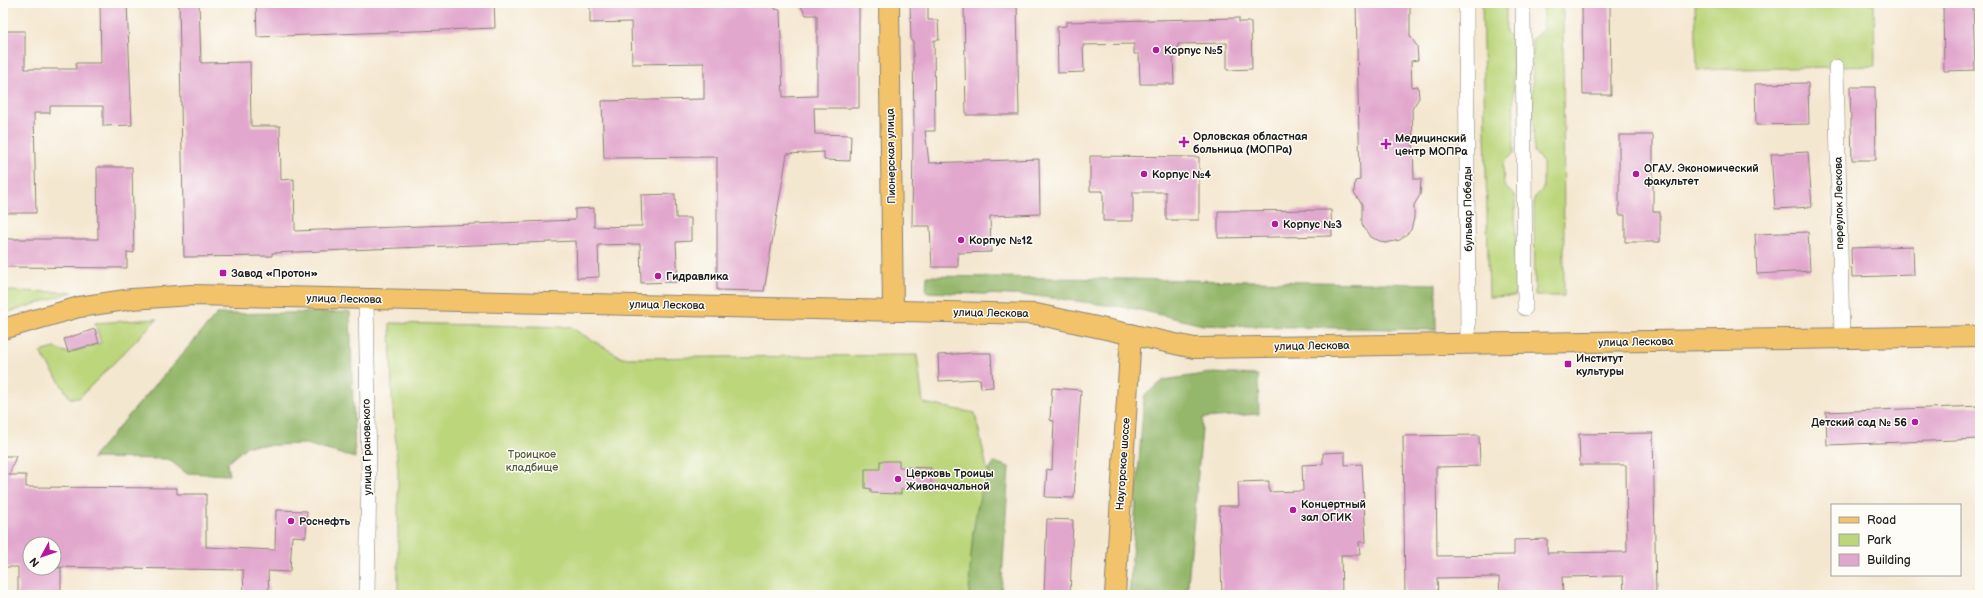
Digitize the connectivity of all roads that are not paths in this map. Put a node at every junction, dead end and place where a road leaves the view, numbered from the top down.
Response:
1 (889, 3) edge
2 (1466, 3) edge
3 (1523, 3) edge
4 (1836, 67) dead end
5 (366, 299) junction
6 (1525, 308) dead end
7 (893, 310) junction
8 (3, 329) edge
9 (1132, 334) junction
10 (1980, 336) edge
11 (1842, 338) junction
12 (1468, 344) junction
13 (367, 595) edge
14 (1115, 595) edge

1 - 7 main road, Пионерская улица
2 - 12 street, бульвар Победы
3 - 6 street
4 - 11 street, переулок Лескова
5 - 7 main road, улица Лескова
5 - 8 main road, улица Лескова
5 - 13 street, улица Грановского
7 - 9 main road, улица Лескова
9 - 12 main road, улица Лескова
9 - 14 main road, Наугорское шоссе
10 - 11 main road, улица Лескова
11 - 12 main road, улица Лескова

